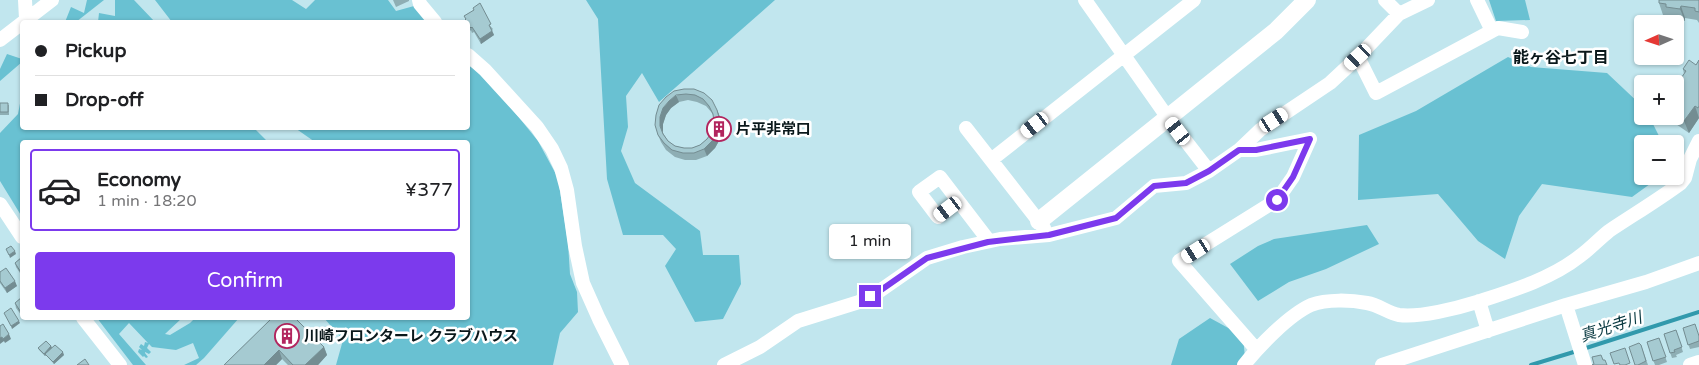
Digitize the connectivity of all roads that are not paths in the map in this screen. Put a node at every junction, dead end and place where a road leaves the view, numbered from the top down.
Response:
1 (25, 0) edge
2 (52, 0) edge
3 (419, 0) edge
4 (1085, 0) edge
5 (1194, 0) edge
6 (1307, 0) edge
7 (1385, 0) edge
8 (1428, 0) edge
9 (1476, 0) edge
10 (1180, 4) edge
11 (1399, 14) junction
12 (26, 19) joint
13 (433, 20) edge
14 (20, 24) edge
15 (1492, 31) junction
16 (1522, 32) dead end
17 (0, 40) edge
18 (1124, 55) junction
19 (470, 57) edge
20 (1358, 57) junction
21 (1168, 118) junction
22 (966, 128) dead end
23 (1699, 141) edge
24 (1239, 150) junction
25 (991, 160) junction
26 (1209, 171) junction
27 (958, 202) dead end
28 (0, 204) edge
29 (1044, 228) junction
30 (20, 234) edge
31 (988, 242) junction
32 (1699, 263) edge
33 (1479, 301) junction
34 (1566, 306) junction
35 (85, 320) edge
36 (1488, 331) junction
37 (1256, 349) junction
38 (1583, 361) edge
39 (1699, 362) edge
40 (120, 365) edge
41 (622, 365) edge
42 (724, 365) edge
43 (1244, 365) edge
44 (1382, 365) edge
45 (1690, 365) edge

1 - 12 street
2 - 12 street
3 - 13 street
4 - 18 street
5 - 10 street
6 - 21 street
7 - 11 street
8 - 11 street
9 - 15 street
10 - 18 street
11 - 20 street
14 - 17 street
15 - 16 street
15 - 20 street
18 - 21 street
18 - 25 street
19 - 41 street
20 - 24 street
21 - 26 street
21 - 29 street
22 - 25 street
23 - 33 street
24 - 26 street
24 - 37 street
25 - 29 street
26 - 29 street
27 - 31 street
28 - 30 street
29 - 31 street
31 - 42 street
32 - 34 street
33 - 36 street
33 - 37 street
34 - 36 street
34 - 38 street
35 - 40 street
36 - 44 street
37 - 43 street
39 - 45 street

